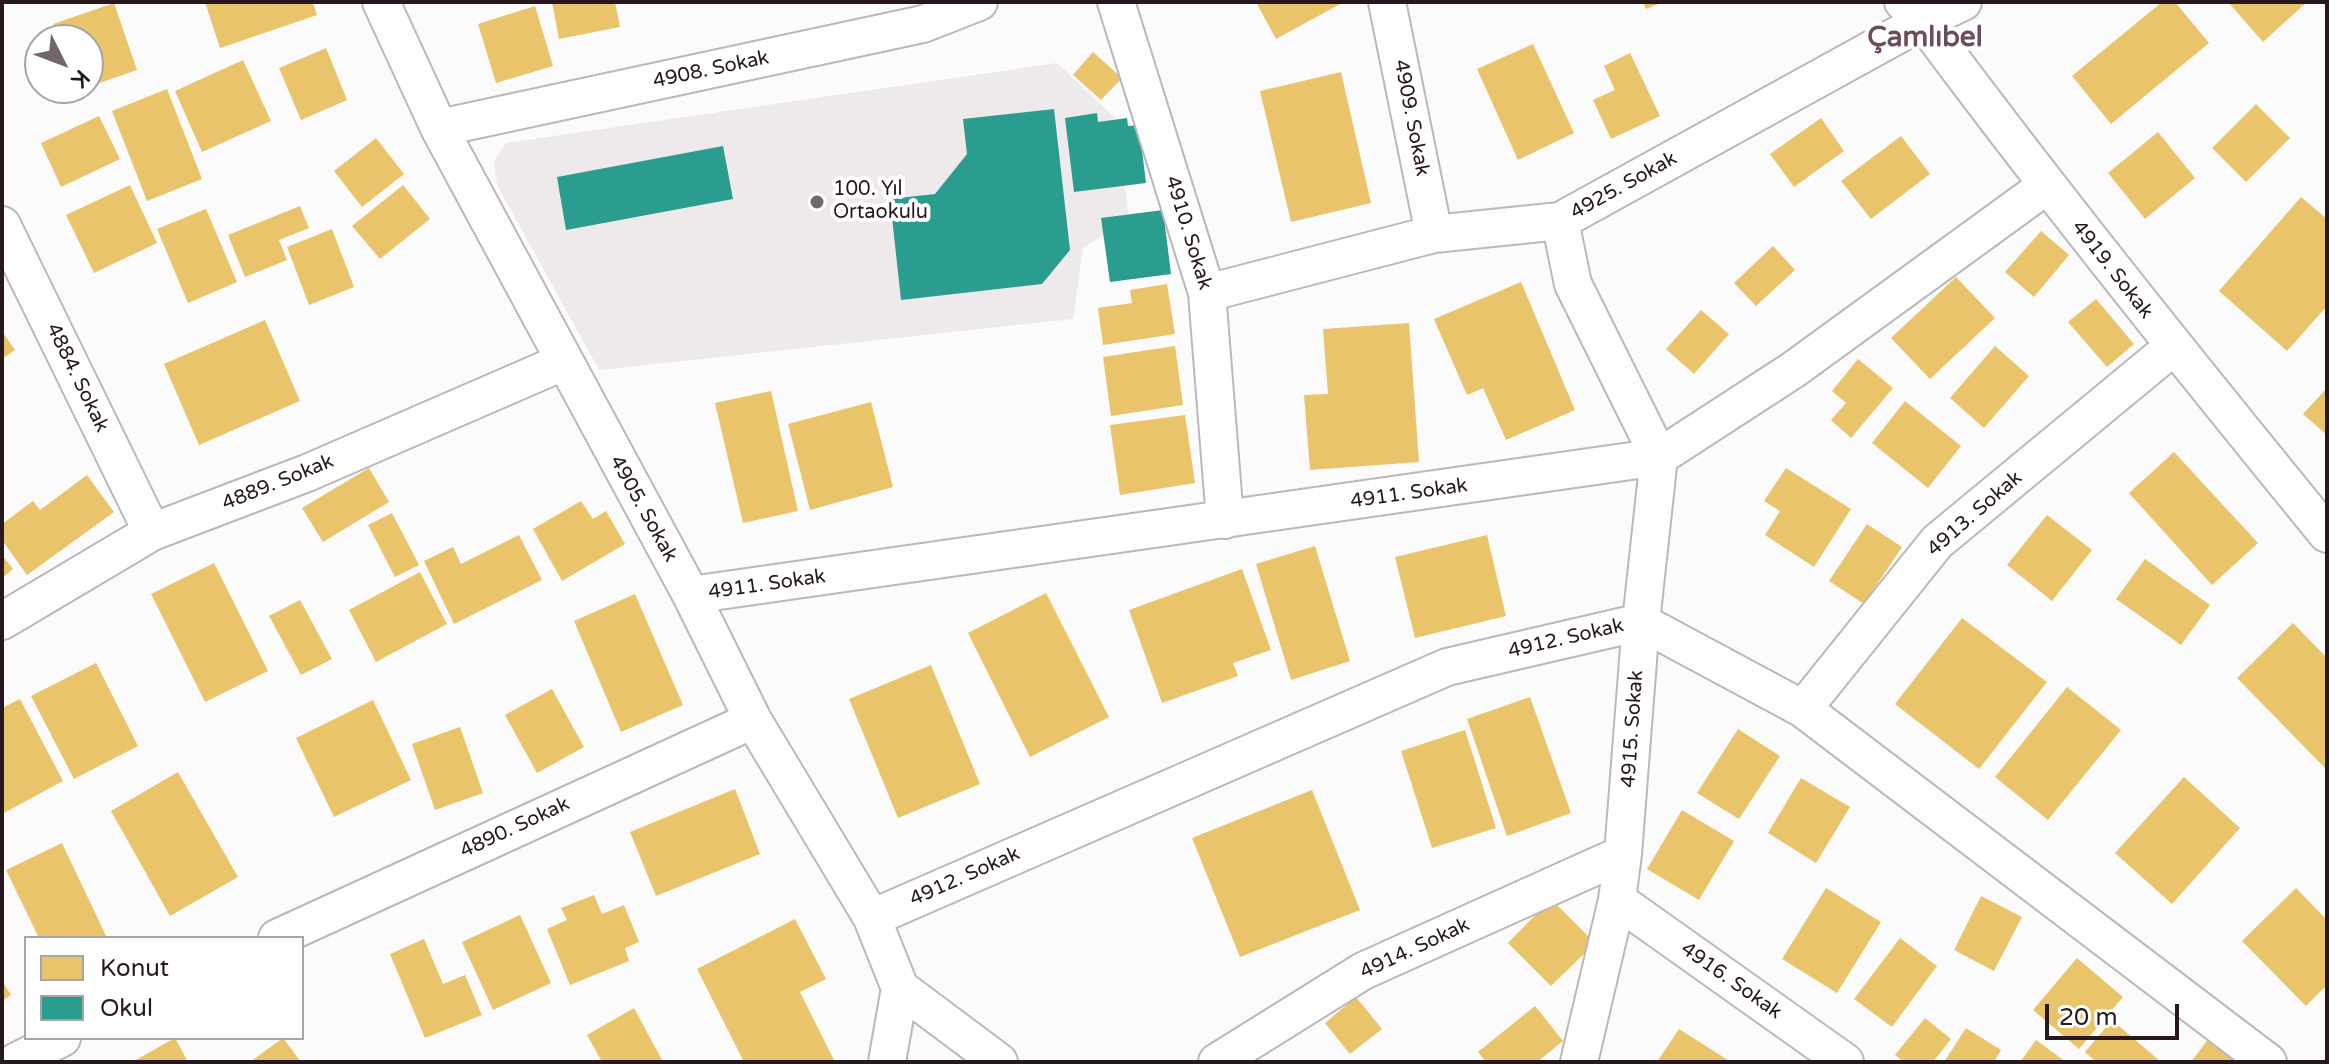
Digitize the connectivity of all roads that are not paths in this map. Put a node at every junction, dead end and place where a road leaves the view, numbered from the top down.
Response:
1 (381, 2) edge
2 (979, 2) edge
3 (1116, 2) edge
4 (1387, 2) edge
5 (1963, 2) edge
6 (1913, 12) edge
7 (439, 128) junction
8 (2046, 186) junction
9 (1560, 221) junction
10 (2, 225) edge
11 (1434, 234) junction
12 (1207, 293) junction
13 (2173, 347) junction
14 (563, 362) junction
15 (1659, 457) junction
16 (1225, 520) junction
17 (152, 532) junction
18 (2327, 534) edge
19 (691, 595) junction
20 (2, 621) edge
21 (1641, 622) junction
22 (1803, 709) junction
23 (753, 720) junction
24 (1623, 854) junction
25 (1617, 900) junction
26 (872, 918) junction
27 (281, 936) edge
28 (900, 988) junction
29 (58, 1040) edge
30 (15, 1062) edge
31 (887, 1062) edge
32 (999, 1062) edge
33 (1217, 1062) edge
34 (1579, 1062) edge
35 (1845, 1062) edge
36 (2268, 1062) edge

1 - 7 street, 4905. Sokak
2 - 7 street, 4908. Sokak
3 - 12 street, 4910. Sokak
4 - 11 street, 4909. Sokak
5 - 6 street, 4925. Sokak
6 - 8 street, 4919. Sokak
6 - 9 street, 4925. Sokak
7 - 14 street, 4905. Sokak
8 - 13 street, 4919. Sokak
8 - 15 street, 4911. Sokak
9 - 11 street, 4925. Sokak
9 - 15 street
10 - 17 street, 4884. Sokak
11 - 12 street, 4925. Sokak
12 - 16 street, 4910. Sokak
13 - 18 street, 4919. Sokak
13 - 22 street, 4913. Sokak
14 - 17 street, 4889. Sokak
14 - 19 street, 4905. Sokak
15 - 16 street, 4911. Sokak
15 - 21 street, 4915. Sokak
16 - 19 street, 4911. Sokak
17 - 20 street, 4889. Sokak
19 - 23 street, 4905. Sokak
21 - 22 street, 4912. Sokak
21 - 24 street, 4915. Sokak
21 - 26 street, 4912. Sokak
22 - 36 street, 4912. Sokak
23 - 26 street, 4905. Sokak
23 - 27 street, 4890. Sokak
24 - 25 street, 4915. Sokak
24 - 33 street, 4914. Sokak
25 - 34 street, 4915. Sokak
25 - 35 street, 4916. Sokak
26 - 28 street, 4905. Sokak
28 - 31 street
28 - 32 street
29 - 30 street

